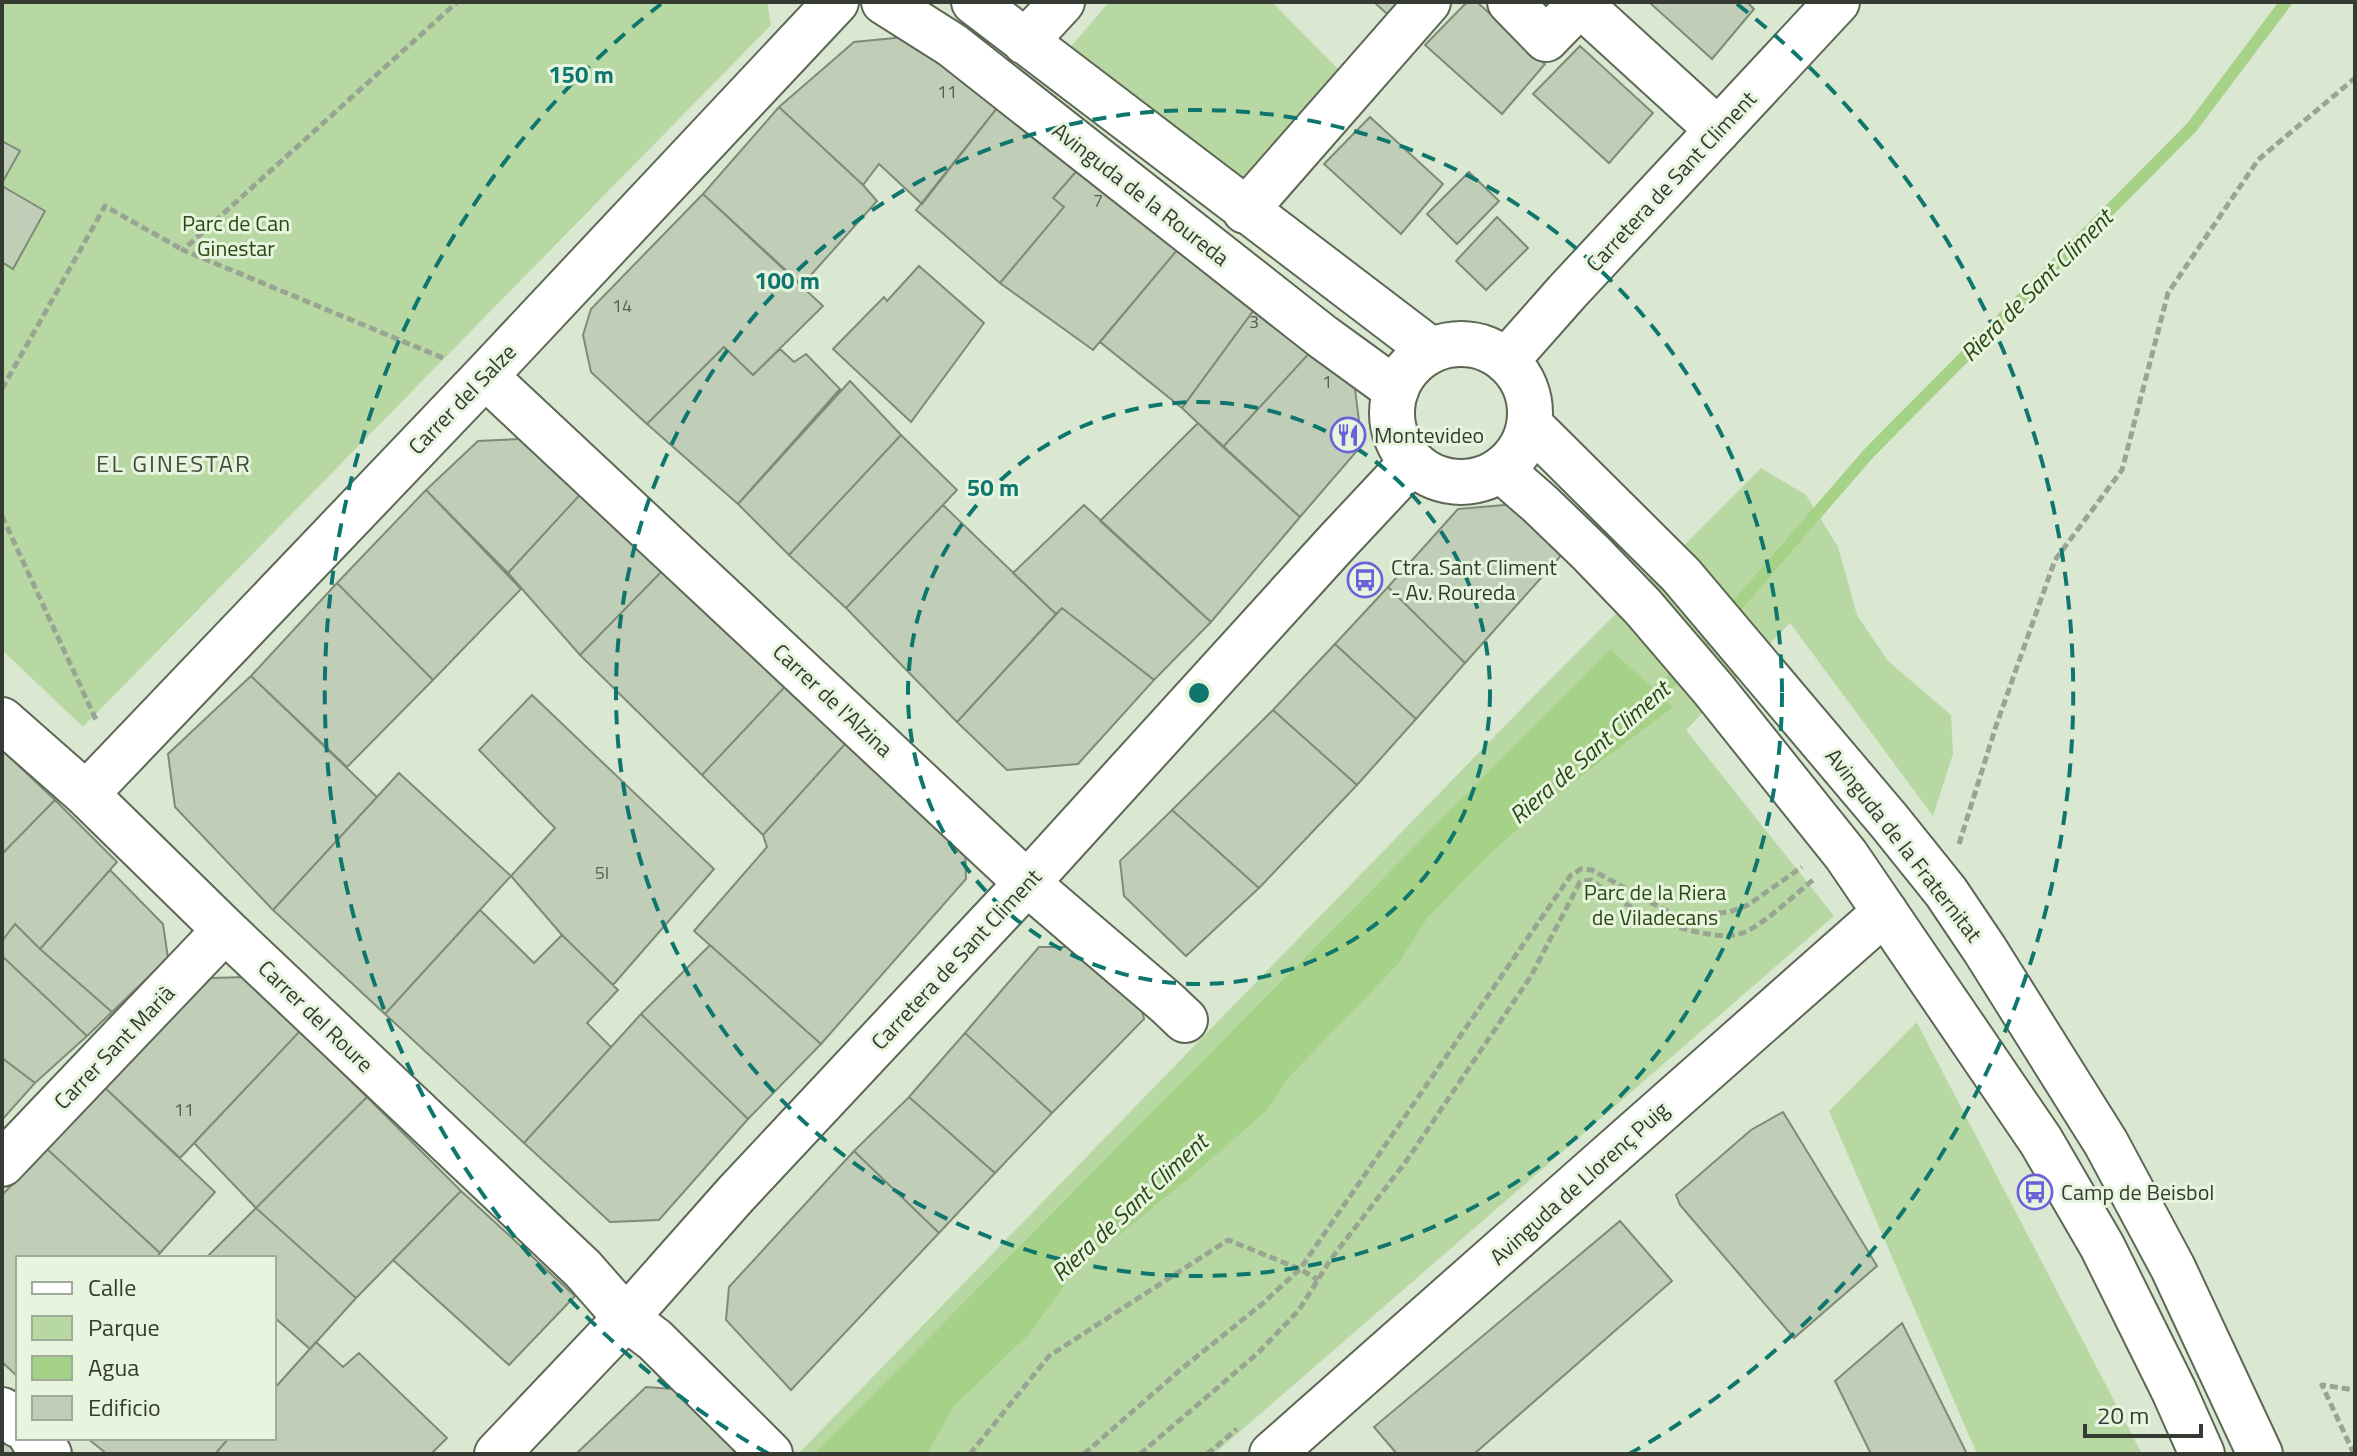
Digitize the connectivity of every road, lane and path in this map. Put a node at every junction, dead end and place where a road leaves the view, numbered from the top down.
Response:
1 (457, 2) edge
2 (836, 2) edge
3 (884, 2) edge
4 (974, 2) edge
5 (1062, 2) edge
6 (1428, 2) edge
7 (1510, 2) edge
8 (1837, 2) edge
9 (1580, 3) edge
10 (1025, 42) junction
11 (2355, 78) edge
12 (1718, 130) junction
13 (1245, 211) junction
14 (183, 250) junction
15 (1431, 350) junction
16 (1506, 361) junction
17 (485, 376) junction
18 (2, 389) edge
19 (1396, 390) junction
20 (1530, 425) junction
21 (1412, 462) junction
22 (1501, 470) junction
23 (2, 516) edge
24 (2, 720) edge
25 (115, 762) junction
26 (86, 794) junction
27 (1806, 864) dead end
28 (1818, 877) dead end
29 (1027, 883) junction
30 (1946, 892) junction
31 (1885, 912) junction
32 (225, 930) junction
33 (1185, 1020) dead end
34 (2, 1164) edge
35 (1300, 1269) junction
36 (1318, 1280) junction
37 (626, 1318) junction
38 (2355, 1390) edge
39 (34, 1440) edge
40 (49, 1454) edge
41 (497, 1454) edge
42 (770, 1454) edge
43 (970, 1454) edge
44 (1084, 1454) edge
45 (1140, 1454) edge
46 (1272, 1454) edge
47 (2202, 1454) edge
48 (2260, 1454) edge
49 (2354, 1454) edge

1 - 14 path
2 - 17 street, Carrer del Salze
3 - 19 street, Avinguda de la Roureda
4 - 10 street
5 - 10 street
6 - 13 street
7 - 9 street
8 - 12 street, Carretera de Sant Climent
9 - 12 street
10 - 13 street
11 - 30 path
12 - 16 street, Carretera de Sant Climent
13 - 15 street
14 - 17 path
14 - 18 path
15 - 16 street
15 - 19 street
16 - 20 street
17 - 25 street, Carrer del Salze
17 - 29 street, Carrer de l'Alzina
19 - 21 street
20 - 22 street
20 - 30 street, Avinguda de la Fraternitat
21 - 22 street
21 - 29 street, Carretera de Sant Climent
22 - 31 street
23 - 25 path
24 - 26 street, Carrer del Roure
25 - 26 street, Carrer del Salze
26 - 32 street, Carrer del Roure
27 - 35 path
28 - 36 path
29 - 33 street, Carrer de l'Alzina
29 - 37 street, Carretera de Sant Climent
30 - 48 street, Avinguda de la Fraternitat
31 - 46 street, Avinguda de Llorenç Puig
31 - 47 street
32 - 34 street, Carrer Sant Marià
32 - 37 street, Carrer del Roure
35 - 36 path
35 - 43 path
35 - 44 path
36 - 45 path
37 - 41 street, Carretera de Sant Climent
37 - 42 street, Carrer del Roure
38 - 49 path
39 - 40 street

